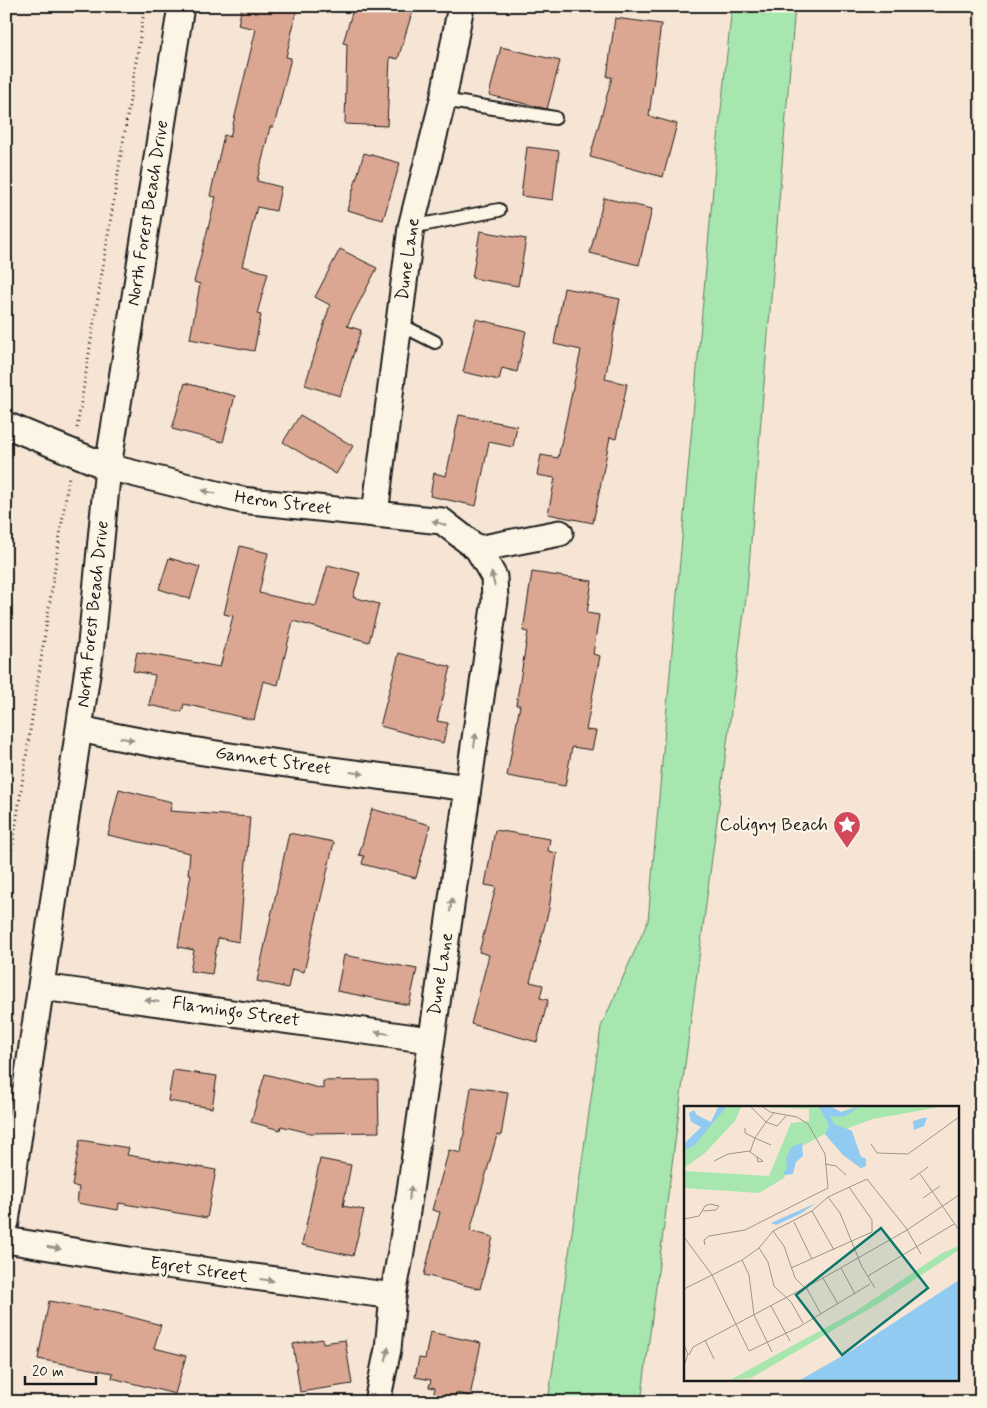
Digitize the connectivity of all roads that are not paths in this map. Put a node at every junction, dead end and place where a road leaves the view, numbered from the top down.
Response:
1 (181, 6) edge
2 (461, 6) edge
3 (443, 100) junction
4 (555, 118) dead end
5 (499, 210) dead end
6 (411, 227) junction
7 (399, 324) junction
8 (435, 342) dead end
9 (6, 425) edge
10 (108, 467) junction
11 (375, 514) junction
12 (560, 533) dead end
13 (478, 549) junction
14 (80, 729) junction
15 (467, 788) junction
16 (42, 986) junction
17 (430, 1040) junction
18 (6, 1222) edge
19 (6, 1240) edge
20 (393, 1296) junction
21 (377, 1402) edge

1 - 10 street, North Forest Beach Drive
2 - 3 street, Dune Lane
3 - 4 lane
3 - 6 street, Dune Lane
5 - 6 lane
6 - 7 street, Dune Lane
7 - 8 lane
7 - 11 street, Dune Lane
9 - 10 street, Heron Street
11 -> 10 street, Heron Street
10 - 14 street, North Forest Beach Drive
13 -> 11 street, Heron Street
12 - 13 street
15 -> 13 street, Dune Lane
14 -> 15 street, Gannet Street
14 - 16 street, North Forest Beach Drive
17 -> 15 street, Dune Lane
17 -> 16 street, Flamingo Street
16 - 18 street, North Forest Beach Drive
20 -> 17 street, Dune Lane
19 -> 20 street, Egret Street
21 -> 20 street, Dune Lane

